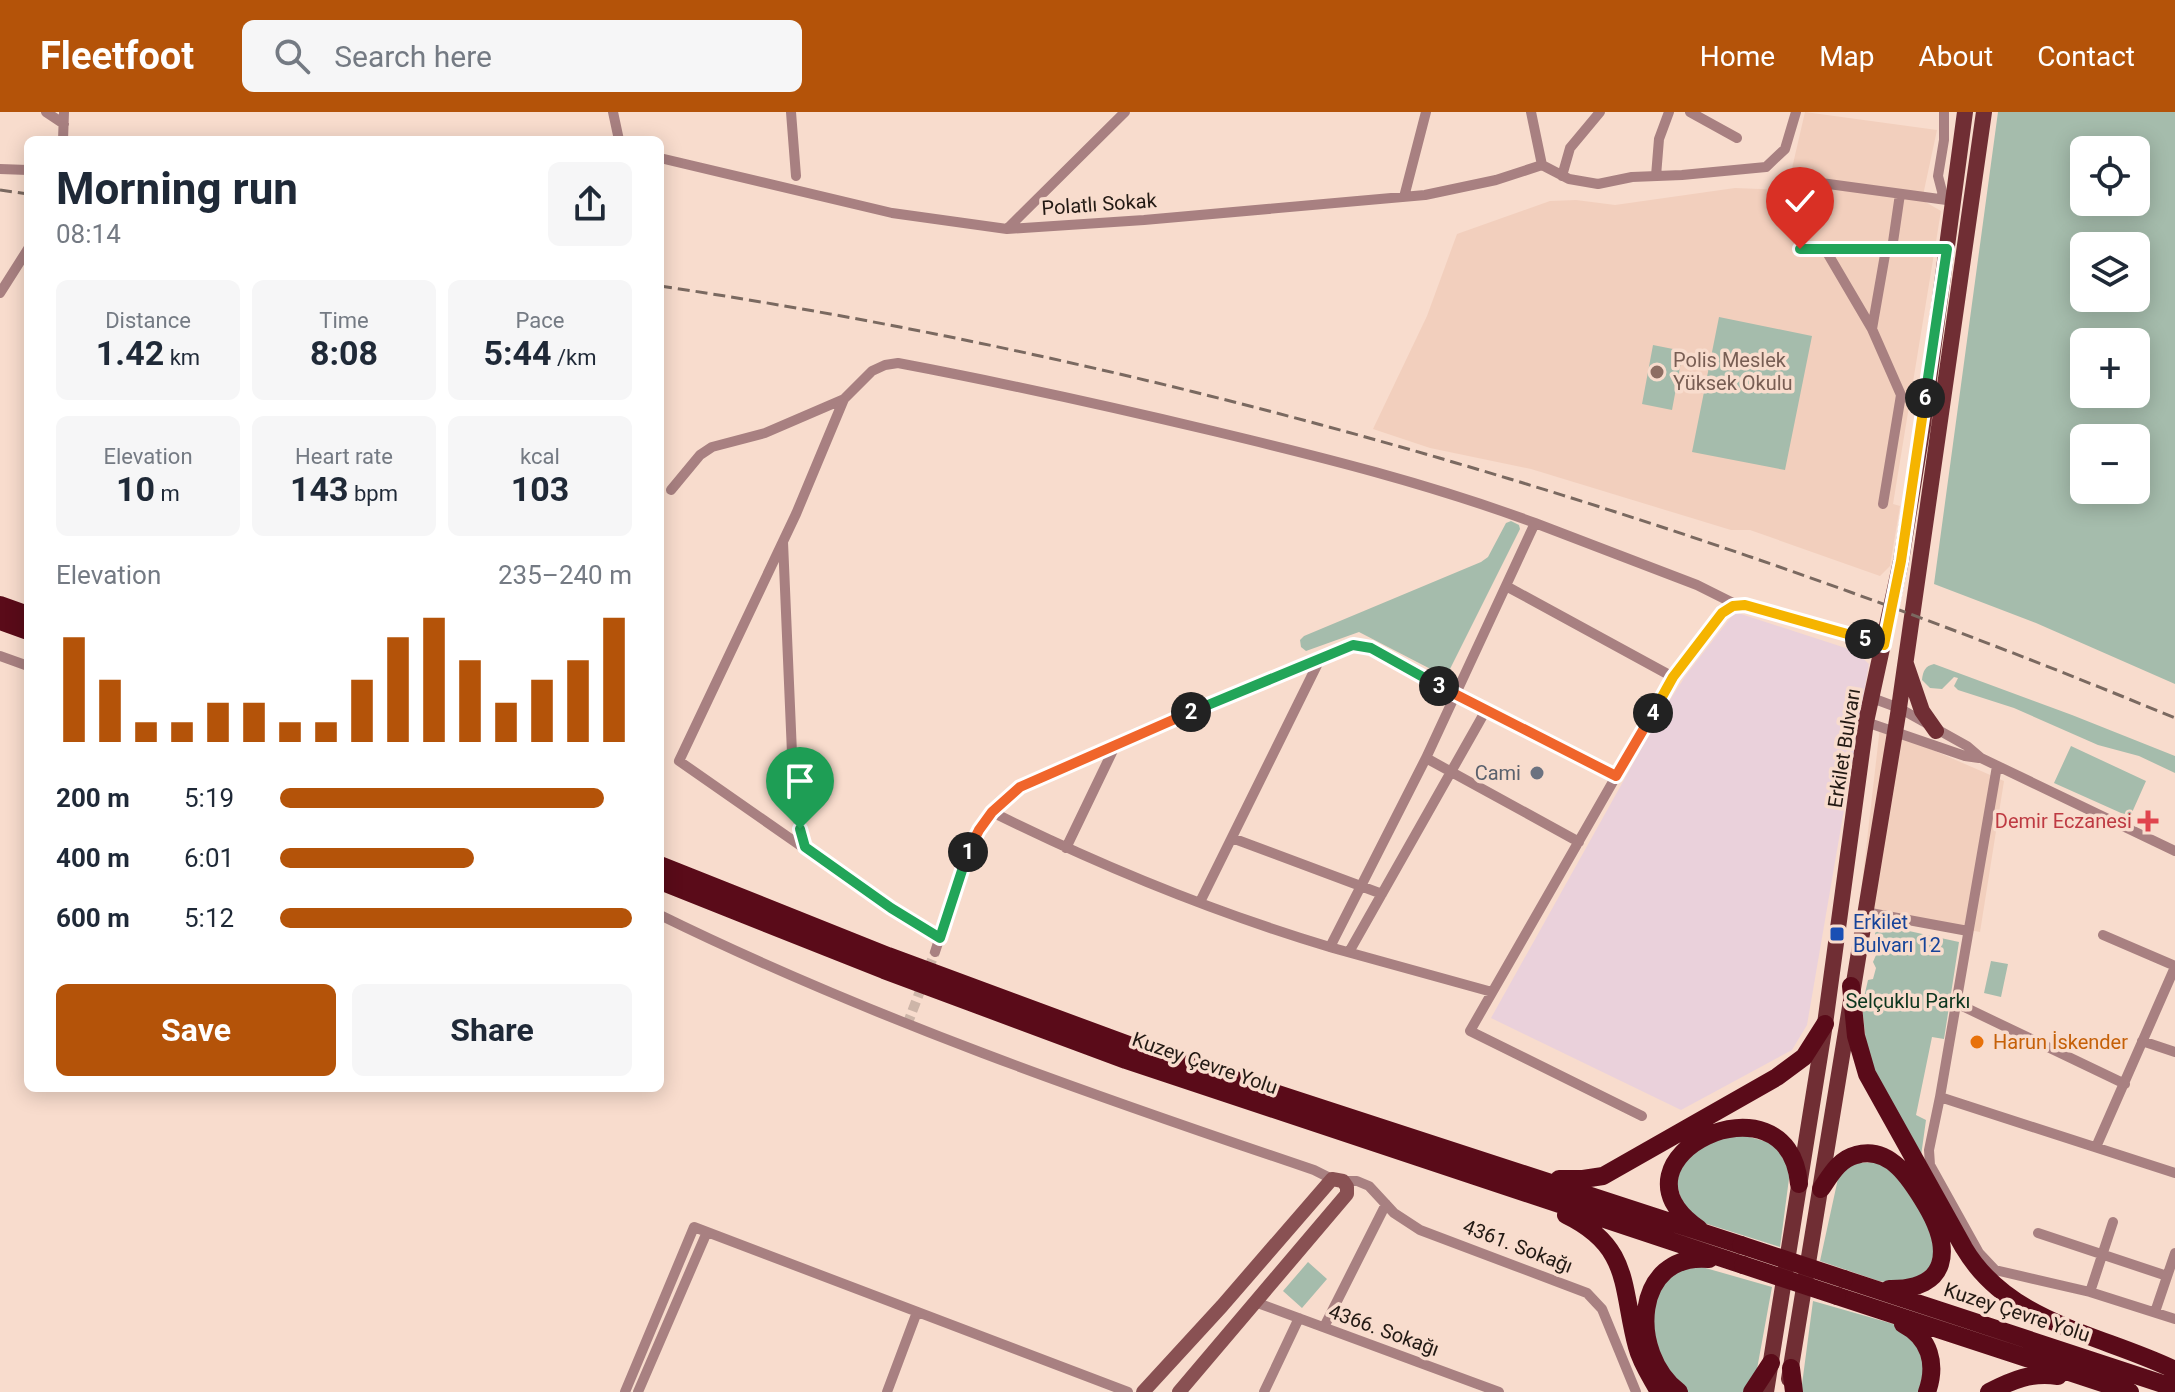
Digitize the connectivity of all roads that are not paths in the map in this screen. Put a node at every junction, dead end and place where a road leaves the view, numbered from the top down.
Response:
1 (46, 112) edge
2 (613, 112) edge
3 (791, 112) edge
4 (1125, 112) edge
5 (1426, 112) edge
6 (1531, 112) edge
7 (1600, 112) edge
8 (1669, 112) edge
9 (1690, 112) edge
10 (1796, 112) edge
11 (1944, 112) edge
12 (1965, 112) edge
13 (1984, 112) edge
14 (64, 118) edge
15 (618, 136) edge
16 (1737, 138) dead end
17 (664, 159) edge
18 (1542, 165) junction
19 (0, 169) edge
20 (24, 170) edge
21 (796, 176) dead end
22 (1562, 176) junction
23 (1656, 176) junction
24 (1799, 180) dead end
25 (1900, 194) junction
26 (1404, 197) junction
27 (1949, 200) junction
28 (1007, 229) junction
29 (1800, 249) dead end
30 (1825, 249) junction
31 (1889, 249) junction
32 (1947, 249) junction
33 (24, 255) edge
34 (0, 293) edge
35 (1872, 329) junction
36 (844, 399) junction
37 (671, 490) dead end
38 (1883, 504) dead end
39 (1535, 523) junction
40 (783, 541) junction
41 (1506, 586) junction
42 (0, 605) edge
43 (1737, 605) junction
44 (24, 614) edge
45 (0, 621) edge
46 (24, 630) edge
47 (1884, 645) junction
48 (0, 656) edge
49 (1321, 657) junction
50 (1905, 663) junction
51 (24, 665) edge
52 (1673, 677) junction
53 (1456, 696) junction
54 (1872, 698) junction
55 (1899, 708) junction
56 (1486, 710) junction
57 (1866, 722) junction
58 (1936, 731) junction
59 (1895, 732) junction
60 (1117, 742) junction
61 (1426, 758) junction
62 (1981, 758) junction
63 (1997, 766) junction
64 (1451, 772) junction
65 (1616, 776) junction
66 (992, 812) junction
67 (1232, 838) junction
68 (1579, 842) junction
69 (805, 847) junction
70 (1066, 848) junction
71 (2175, 851) edge
72 (664, 867) edge
73 (664, 883) edge
74 (1361, 886) junction
75 (1382, 894) junction
76 (1200, 902) junction
77 (1865, 912) junction
78 (664, 917) edge
79 (1968, 931) junction
80 (2103, 935) dead end
81 (940, 938) junction
82 (1330, 947) junction
83 (935, 952) tunnel mouth
84 (1349, 952) junction
85 (2175, 966) edge
86 (1851, 986) junction
87 (1492, 992) junction
88 (1956, 1003) junction
89 (1825, 1024) junction
90 (2142, 1041) junction
91 (2175, 1052) edge
92 (2125, 1084) junction
93 (1940, 1097) junction
94 (1642, 1116) dead end
95 (2096, 1147) junction
96 (2175, 1173) edge
97 (1537, 1178) junction
98 (1338, 1180) junction
99 (1799, 1184) junction
100 (1505, 1187) junction
101 (1821, 1189) junction
102 (1386, 1204) junction
103 (2113, 1222) dead end
104 (707, 1232) junction
105 (2038, 1233) dead end
106 (1708, 1234) junction
107 (2102, 1255) junction
108 (2174, 1258) edge
109 (1743, 1265) junction
110 (2167, 1276) junction
111 (1841, 1287) junction
112 (1874, 1288) junction
113 (2090, 1292) junction
114 (1255, 1302) junction
115 (1864, 1305) junction
116 (917, 1312) junction
117 (2155, 1312) junction
118 (1299, 1318) junction
119 (2175, 1319) edge
120 (1324, 1327) junction
121 (1771, 1363) junction
122 (1791, 1368) junction
123 (2175, 1370) edge
124 (2175, 1388) edge
125 (625, 1392) edge
126 (638, 1392) edge
127 (887, 1392) edge
128 (1128, 1392) edge
129 (1143, 1392) edge
130 (1179, 1392) edge
131 (1264, 1392) edge
132 (1499, 1392) edge
133 (1636, 1392) edge
134 (1659, 1392) edge
135 (1679, 1392) edge
136 (1752, 1392) edge
137 (1766, 1392) edge
138 (1787, 1392) edge
139 (1794, 1392) edge
140 (1927, 1392) edge
141 (1989, 1392) edge
142 (2108, 1392) edge
143 (2130, 1392) edge

1 - 14 street
2 - 15 street
3 - 21 street
4 - 28 street
5 - 26 street
6 - 18 street
7 - 22 street
8 - 23 street
9 - 16 street
10 - 23 street
11 - 27 street
12 - 27 main road, Erkilet Bulvarı
13 - 50 main road
17 - 28 street, Polatlı Sokak
18 - 22 street
18 - 26 street, Polatlı Sokak
19 - 20 street
22 - 23 street
24 - 25 street
25 - 27 street
25 - 31 street
26 - 28 street, Polatlı Sokak
27 - 32 main road, Erkilet Bulvarı
29 - 30 street
30 - 31 street
30 - 35 street
31 - 32 street
31 - 35 street
32 - 47 main road, Erkilet Bulvarı
33 - 34 street
35 - 38 street
36 - 37 street
36 - 39 street
36 - 40 street
39 - 41 street
39 - 43 street
40 - 69 street
40 - 69 street
41 - 52 street
41 - 53 street
42 - 44 highway
43 - 47 street
43 - 52 street
45 - 46 highway
47 - 54 main road, Erkilet Bulvarı
48 - 51 street
49 - 53 street
49 - 60 street
49 - 67 street
50 - 55 main road
50 - 58 main road
52 - 65 street
53 - 56 street
53 - 61 street
54 - 55 street
54 - 57 main road, Erkilet Bulvarı
55 - 58 street
55 - 59 main road
56 - 64 street
56 - 65 street
57 - 59 street
57 - 89 main road, Erkilet Bulvarı
58 - 62 street
59 - 62 street
59 - 77 main road
60 - 66 street
60 - 70 street
61 - 64 street
61 - 74 street
62 - 63 street
63 - 71 street
63 - 79 street
64 - 68 street
64 - 75 street
65 - 68 street
66 - 70 street
66 - 81 street
67 - 74 street
67 - 76 street
68 - 87 street
69 - 81 street
70 - 76 street
72 - 97 highway, Kuzey Çevre Yolu
73 - 100 highway, Kuzey Çevre Yolu
74 - 75 street
74 - 82 street
75 - 84 street
76 - 82 street
77 - 79 street
77 - 86 main road
78 - 98 street, 4361. Sokağı
79 - 88 street
80 - 85 street
81 - 83 street
82 - 84 street
84 - 87 street
85 - 90 street
86 - 101 main road
86 - 123 highway
87 - 94 street
88 - 92 street
88 - 93 street
89 - 97 highway
89 - 99 main road, Erkilet Bulvarı
90 - 91 street
90 - 92 street
92 - 95 street
93 - 95 street
93 - 113 street
95 - 96 street
97 - 106 highway, Kuzey Çevre Yolu
98 - 102 street, 4361. Sokağı
98 - 114 street
98 - 129 street
99 - 106 highway
99 - 121 main road, Erkilet Bulvarı
100 - 109 highway, Kuzey Çevre Yolu
100 - 134 highway
101 - 112 highway
101 - 122 main road
102 - 120 street
102 - 133 street, 4361. Sokağı
103 - 107 street
104 - 116 street
104 - 125 street
104 - 126 street
105 - 107 street
106 - 111 highway, Kuzey Çevre Yolu, bridge
107 - 110 street
107 - 113 street
108 - 110 street
109 - 111 highway, bridge
109 - 135 highway
110 - 117 street
111 - 112 highway, Kuzey Çevre Yolu
111 - 115 highway, Kuzey Çevre Yolu
112 - 124 highway, Kuzey Çevre Yolu
113 - 117 street
114 - 118 street, 4366. Sokağı
114 - 130 street
115 - 140 highway
115 - 143 highway, Kuzey Çevre Yolu
116 - 127 street
116 - 128 street
117 - 119 street
118 - 120 street, 4366. Sokağı
118 - 131 street
120 - 132 street, 4366. Sokağı
121 - 136 highway
121 - 137 main road, Erkilet Bulvarı
122 - 138 main road
122 - 139 highway
141 - 142 highway

